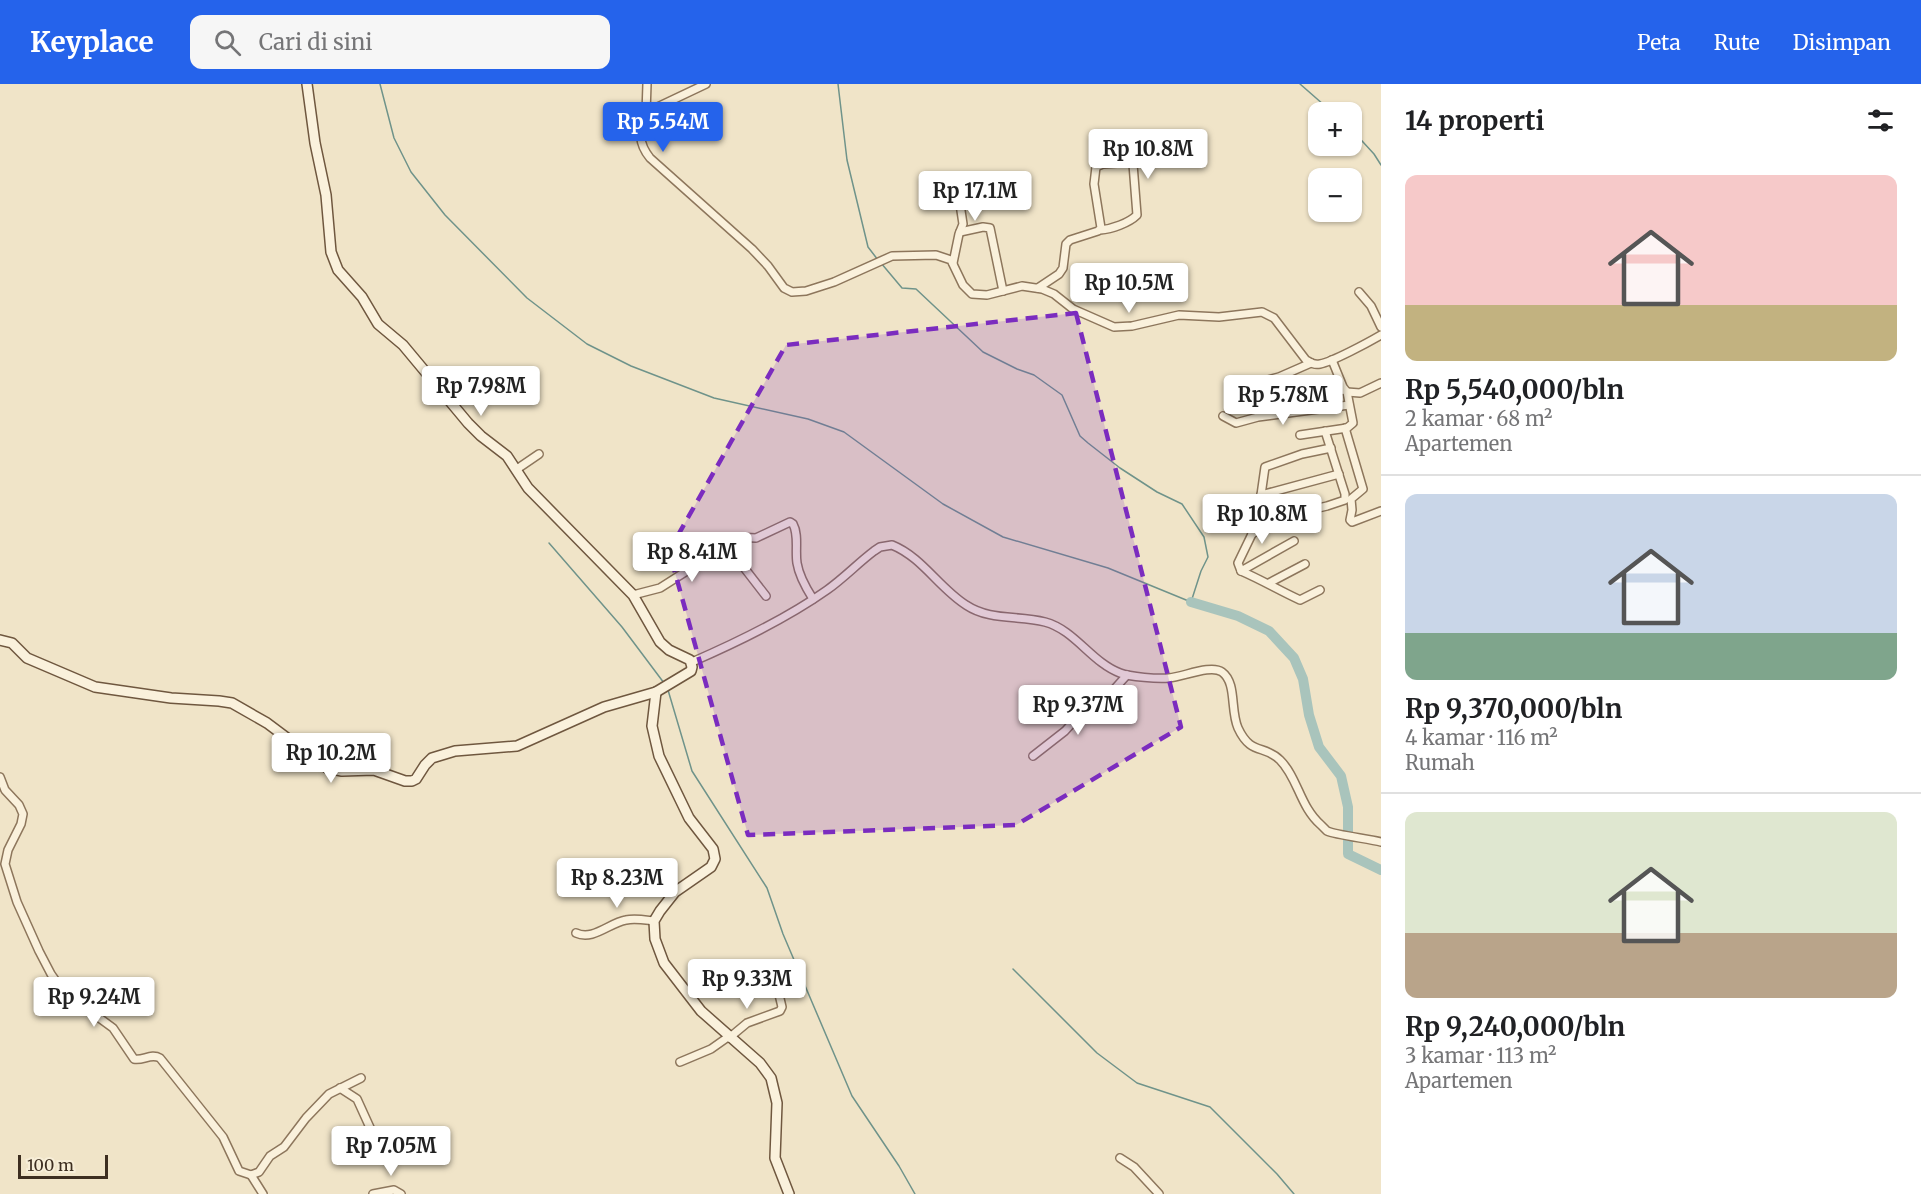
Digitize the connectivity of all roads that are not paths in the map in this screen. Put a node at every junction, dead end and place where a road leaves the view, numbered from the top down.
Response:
1 (307, 84) edge
2 (647, 84) edge
3 (706, 84) edge
4 (645, 113) junction
5 (964, 179) dead end
6 (1100, 230) junction
7 (960, 232) junction
8 (953, 263) junction
9 (1038, 288) junction
10 (1003, 291) junction
11 (1359, 292) dead end
12 (1381, 327) edge
13 (1381, 335) edge
14 (1332, 360) junction
15 (1311, 363) junction
16 (1260, 382) dead end
17 (1381, 383) edge
18 (1346, 391) junction
19 (1297, 398) dead end
20 (1349, 405) junction
21 (1223, 416) dead end
22 (1345, 428) junction
23 (1325, 431) junction
24 (1300, 435) dead end
25 (1330, 448) junction
26 (539, 454) dead end
27 (517, 469) junction
28 (1339, 474) junction
29 (1261, 495) junction
30 (1381, 511) edge
31 (1252, 534) junction
32 (1294, 541) dead end
33 (725, 543) junction
34 (1305, 564) dead end
35 (1241, 571) junction
36 (1269, 583) junction
37 (1320, 590) dead end
38 (633, 596) junction
39 (766, 596) dead end
40 (813, 599) junction
41 (0, 640) edge
42 (692, 662) junction
43 (1127, 675) junction
44 (663, 688) junction
45 (1033, 756) dead end
46 (0, 777) edge
47 (1381, 842) edge
48 (654, 921) junction
49 (576, 933) dead end
50 (777, 986) dead end
51 (728, 1037) junction
52 (680, 1062) dead end
53 (361, 1078) dead end
54 (340, 1089) junction
55 (372, 1132) dead end
56 (1120, 1158) dead end
57 (250, 1175) junction
58 (263, 1194) edge
59 (373, 1194) edge
60 (401, 1194) edge
61 (789, 1194) edge
62 (1159, 1194) edge

1 - 27 street
2 - 4 street
3 - 4 street
4 - 8 street
5 - 7 street
6 - 6 street
6 - 9 street
7 - 8 street
7 - 10 street
8 - 10 street
9 - 10 street
9 - 15 street
11 - 12 street
13 - 14 street
14 - 15 street
14 - 18 street
15 - 16 street
17 - 18 street
18 - 19 street
18 - 20 street
20 - 21 street
20 - 22 street
22 - 23 street
22 - 30 street
23 - 24 street
23 - 25 street
25 - 28 street
25 - 29 street
26 - 27 street
27 - 38 street
28 - 29 street
28 - 31 street
29 - 31 street
31 - 35 street
32 - 35 street
33 - 38 street
33 - 39 street
33 - 40 street
34 - 36 street
35 - 36 street
36 - 37 street
38 - 42 street
40 - 42 street
40 - 43 street
41 - 44 street
42 - 44 street
43 - 45 street
43 - 47 street
44 - 48 street
46 - 57 street
48 - 49 street
48 - 51 street
50 - 51 street
51 - 52 street
51 - 61 street
53 - 54 street
54 - 55 street
54 - 57 street
56 - 62 street
57 - 58 street
59 - 60 street

